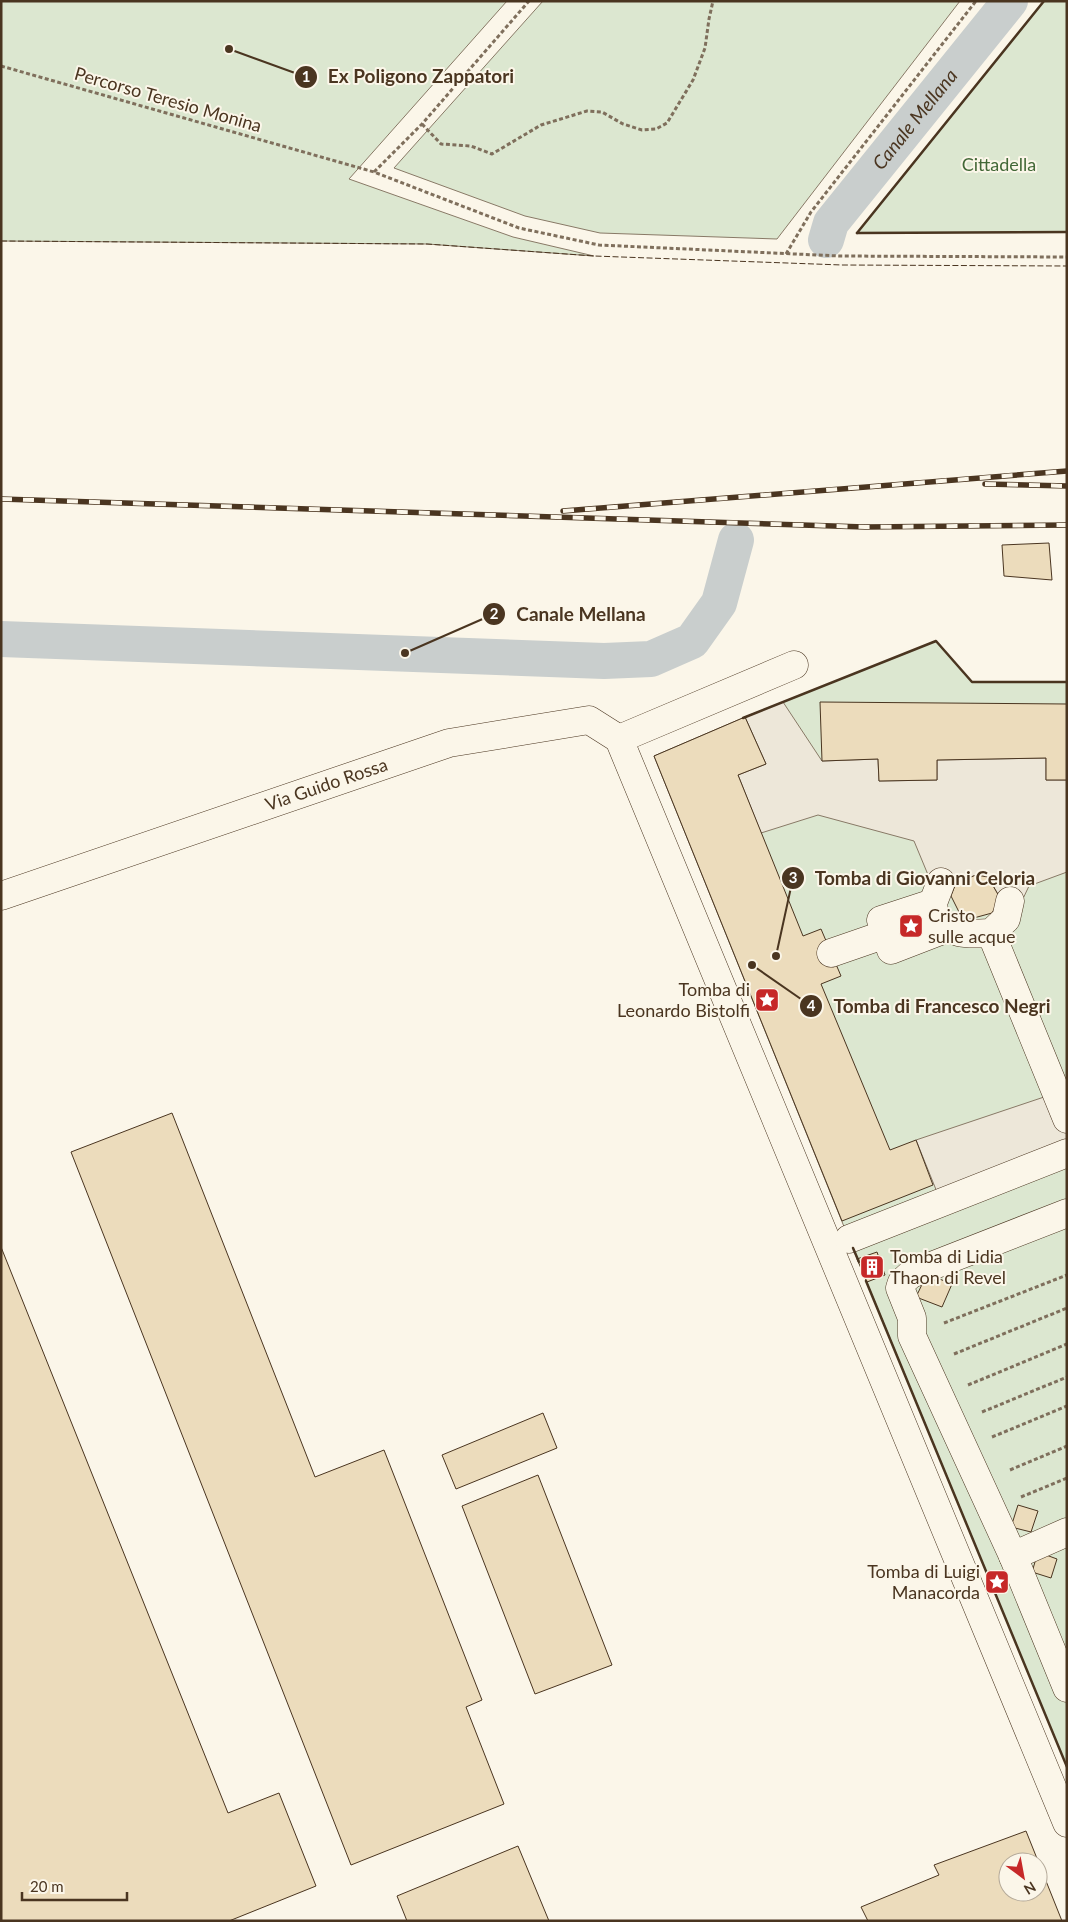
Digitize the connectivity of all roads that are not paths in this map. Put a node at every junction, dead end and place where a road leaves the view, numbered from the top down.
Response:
1 (794, 666) dead end
2 (619, 740) junction
3 (1, 896) edge
4 (1010, 902) dead end
5 (948, 928) junction
6 (886, 934) junction
7 (991, 934) junction
8 (831, 953) dead end
9 (1067, 1119) edge
10 (1067, 1153) edge
11 (1067, 1213) edge
12 (849, 1239) dead end
13 (1067, 1532) edge
14 (1013, 1556) junction
15 (1067, 1688) edge
16 (1067, 1824) edge

1 - 2 street
2 - 3 street, Via Guido Rossa
2 - 16 street
4 - 7 street
5 - 6 street
5 - 6 street
5 - 7 street
6 - 8 street
7 - 9 street
10 - 12 street
11 - 14 street
13 - 14 street
14 - 15 street

